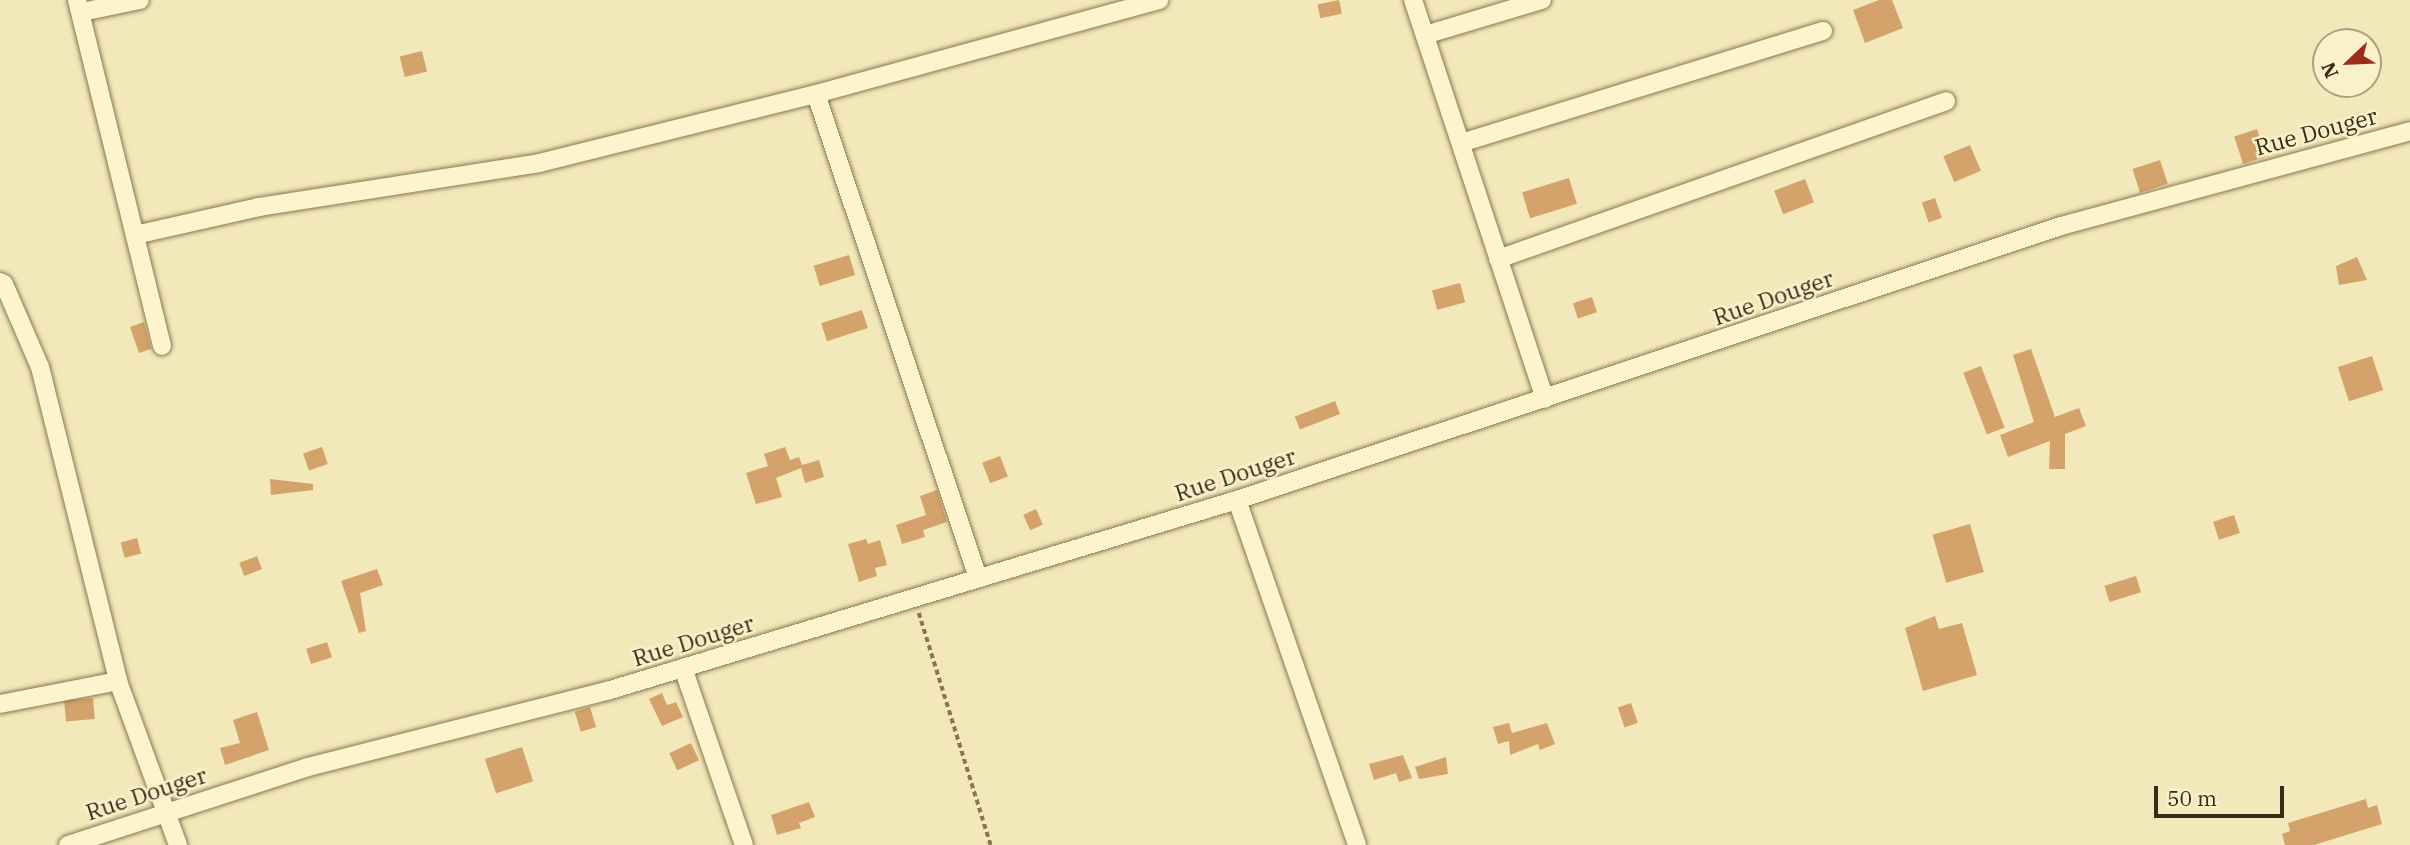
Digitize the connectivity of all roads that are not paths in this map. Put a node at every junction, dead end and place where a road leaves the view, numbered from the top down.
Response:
1 (140, 0) edge
2 (1159, 0) edge
3 (1413, 0) edge
4 (1542, 0) edge
5 (79, 6) edge
6 (1823, 31) dead end
7 (1425, 35) junction
8 (816, 94) junction
9 (1946, 101) dead end
10 (2410, 131) edge
11 (1461, 144) junction
12 (135, 235) junction
13 (1498, 259) junction
14 (0, 282) edge
15 (162, 346) dead end
16 (1545, 399) junction
17 (1237, 500) junction
18 (978, 578) junction
19 (683, 668) junction
20 (118, 681) junction
21 (0, 704) edge
22 (167, 811) junction
23 (68, 845) edge
24 (178, 845) edge
25 (744, 845) edge
26 (1357, 845) edge

1 - 5 street
2 - 8 street
3 - 7 street
4 - 7 street
5 - 12 street
6 - 11 street
7 - 11 street
8 - 12 street
8 - 18 street
9 - 13 street
10 - 16 street, Rue Douger
11 - 13 street
12 - 15 street
13 - 16 street
14 - 20 street
16 - 17 street, Rue Douger
17 - 18 street, Rue Douger
17 - 26 street
18 - 19 street, Rue Douger
19 - 22 street, Rue Douger
19 - 25 street
20 - 21 street
20 - 22 street
22 - 23 street, Rue Douger
22 - 24 street

